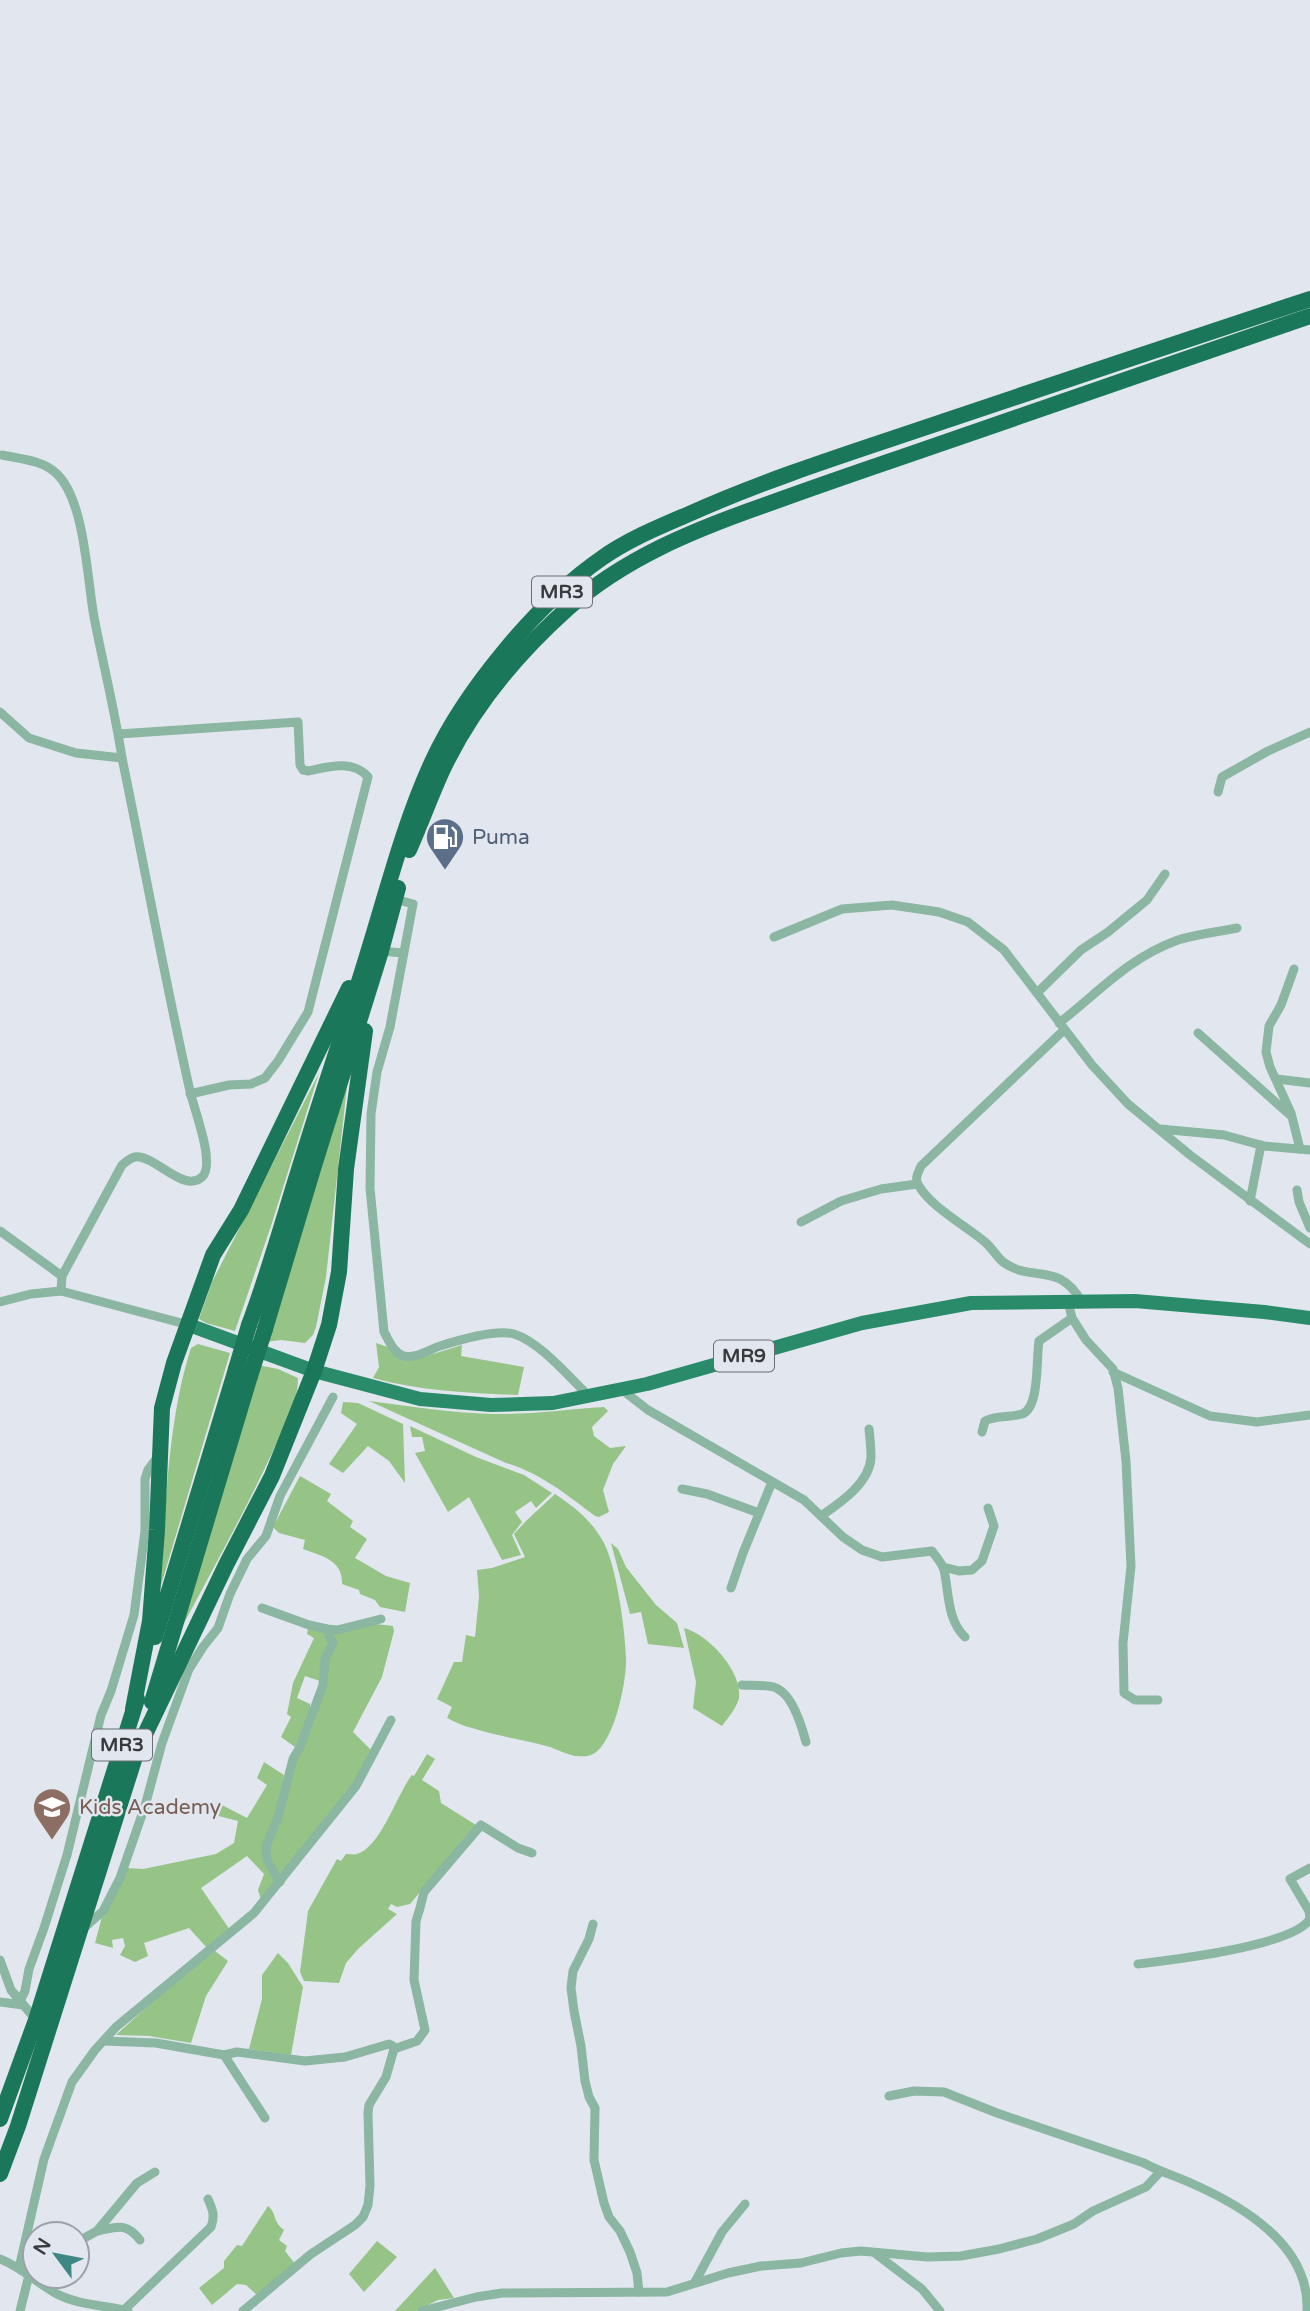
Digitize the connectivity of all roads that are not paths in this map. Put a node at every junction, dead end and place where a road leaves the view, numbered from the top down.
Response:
1 (1310, 299) edge
2 (1310, 316) edge
3 (2, 455) dead end
4 (0, 712) edge
5 (1310, 732) edge
6 (119, 734) junction
7 (122, 758) junction
8 (1218, 792) dead end
9 (1165, 873) dead end
10 (395, 899) junction
11 (1237, 928) dead end
12 (774, 937) dead end
13 (376, 949) junction
14 (403, 954) junction
15 (1294, 969) dead end
16 (1037, 993) junction
17 (1061, 1027) junction
18 (1198, 1033) dead end
19 (1277, 1079) junction
20 (1310, 1083) edge
21 (190, 1094) junction
22 (1292, 1116) junction
23 (1158, 1129) junction
24 (1261, 1145) junction
25 (1305, 1149) edge
26 (917, 1184) junction
27 (1297, 1190) dead end
28 (1250, 1201) junction
29 (801, 1222) dead end
30 (1310, 1228) edge
31 (0, 1231) edge
32 (1310, 1244) edge
33 (62, 1276) junction
34 (61, 1291) junction
35 (0, 1302) edge
36 (1075, 1302) junction
37 (1072, 1318) junction
38 (1310, 1318) edge
39 (189, 1325) junction
40 (314, 1371) junction
41 (1113, 1372) junction
42 (243, 1373) junction
43 (621, 1389) junction
44 (589, 1396) junction
45 (333, 1397) dead end
46 (1310, 1415) edge
47 (869, 1429) dead end
48 (982, 1432) dead end
49 (160, 1453) junction
50 (772, 1482) junction
51 (682, 1489) dead end
52 (988, 1508) dead end
53 (759, 1513) junction
54 (821, 1516) junction
55 (943, 1567) junction
56 (731, 1588) dead end
57 (262, 1608) dead end
58 (381, 1619) dead end
59 (327, 1629) junction
60 (965, 1637) dead end
61 (742, 1685) dead end
62 (1158, 1700) dead end
63 (134, 1709) junction
64 (391, 1720) dead end
65 (806, 1742) dead end
66 (137, 1751) junction
67 (532, 1853) dead end
68 (1310, 1868) edge
69 (280, 1882) junction
70 (1310, 1919) edge
71 (593, 1923) dead end
72 (79, 1933) junction
73 (0, 1960) edge
74 (1138, 1964) dead end
75 (0, 2002) edge
76 (22, 2003) junction
77 (36, 2020) junction
78 (104, 2041) junction
79 (394, 2049) junction
80 (224, 2054) junction
81 (889, 2096) dead end
82 (265, 2118) dead end
83 (0, 2119) edge
84 (155, 2172) dead end
85 (1160, 2172) junction
86 (0, 2174) edge
87 (208, 2199) dead end
88 (745, 2204) dead end
89 (97, 2231) junction
90 (91, 2234) edge
91 (140, 2240) dead end
92 (876, 2254) junction
93 (0, 2259) edge
94 (19, 2267) joint
95 (1307, 2274) edge
96 (695, 2282) junction
97 (26, 2290) edge
98 (52, 2290) edge
99 (639, 2292) junction
100 (20, 2311) edge
101 (126, 2311) edge
102 (243, 2311) edge
103 (422, 2311) edge
104 (940, 2311) edge
105 (1307, 2311) edge

1 - 13 highway, MR3
2 - 10 highway, MR3
3 - 6 street
4 - 7 street
5 - 8 street
6 - 7 street
6 - 21 street
7 - 21 street
9 - 16 street
10 - 13 highway, MR3
10 - 14 street
11 - 17 street
12 - 16 street
13 - 14 street
13 - 39 highway
13 - 40 highway
13 - 42 highway, MR3, bridge
14 - 44 street
15 - 19 street
16 - 17 street
17 - 23 street
17 - 26 street
18 - 22 street
19 - 20 street
19 - 22 street
21 - 33 street
22 - 25 street
23 - 24 street
23 - 28 street
24 - 25 street
24 - 28 street
26 - 29 street
26 - 36 street
27 - 30 street
28 - 32 street
31 - 33 street
33 - 34 street
34 - 35 street
34 - 39 street
36 - 37 street
36 - 38 main road, MR9
36 - 43 main road, MR9
37 - 41 street
37 - 48 street
39 - 40 main road, MR9
39 - 49 highway
40 - 44 main road, MR9
40 - 66 highway
41 - 46 street
41 - 62 street
42 - 63 highway, MR3
42 - 66 highway, MR3
43 - 44 main road, MR9
43 - 50 street
45 - 72 street
47 - 54 street
49 - 63 highway
49 - 76 street
50 - 53 street
50 - 54 street
51 - 53 street
52 - 55 street
53 - 56 street
54 - 55 street
55 - 60 street
57 - 59 street
58 - 59 street
59 - 69 street
61 - 65 street
63 - 77 highway, MR3
64 - 69 street
66 - 72 highway, MR3
67 - 79 street
68 - 70 street
69 - 78 street
70 - 74 street
71 - 99 street
72 - 86 highway, MR3
73 - 76 street
75 - 76 street
76 - 77 street
77 - 83 highway, MR3
78 - 80 street
78 - 94 street
79 - 80 street
79 - 102 street
80 - 82 street
81 - 85 street
84 - 89 street
85 - 92 street
85 - 95 street
87 - 101 street
88 - 96 street
89 - 90 street
89 - 91 street
92 - 96 street
92 - 104 street
93 - 94 street
95 - 105 street
96 - 99 street
97 - 100 street
98 - 101 street
99 - 103 street

